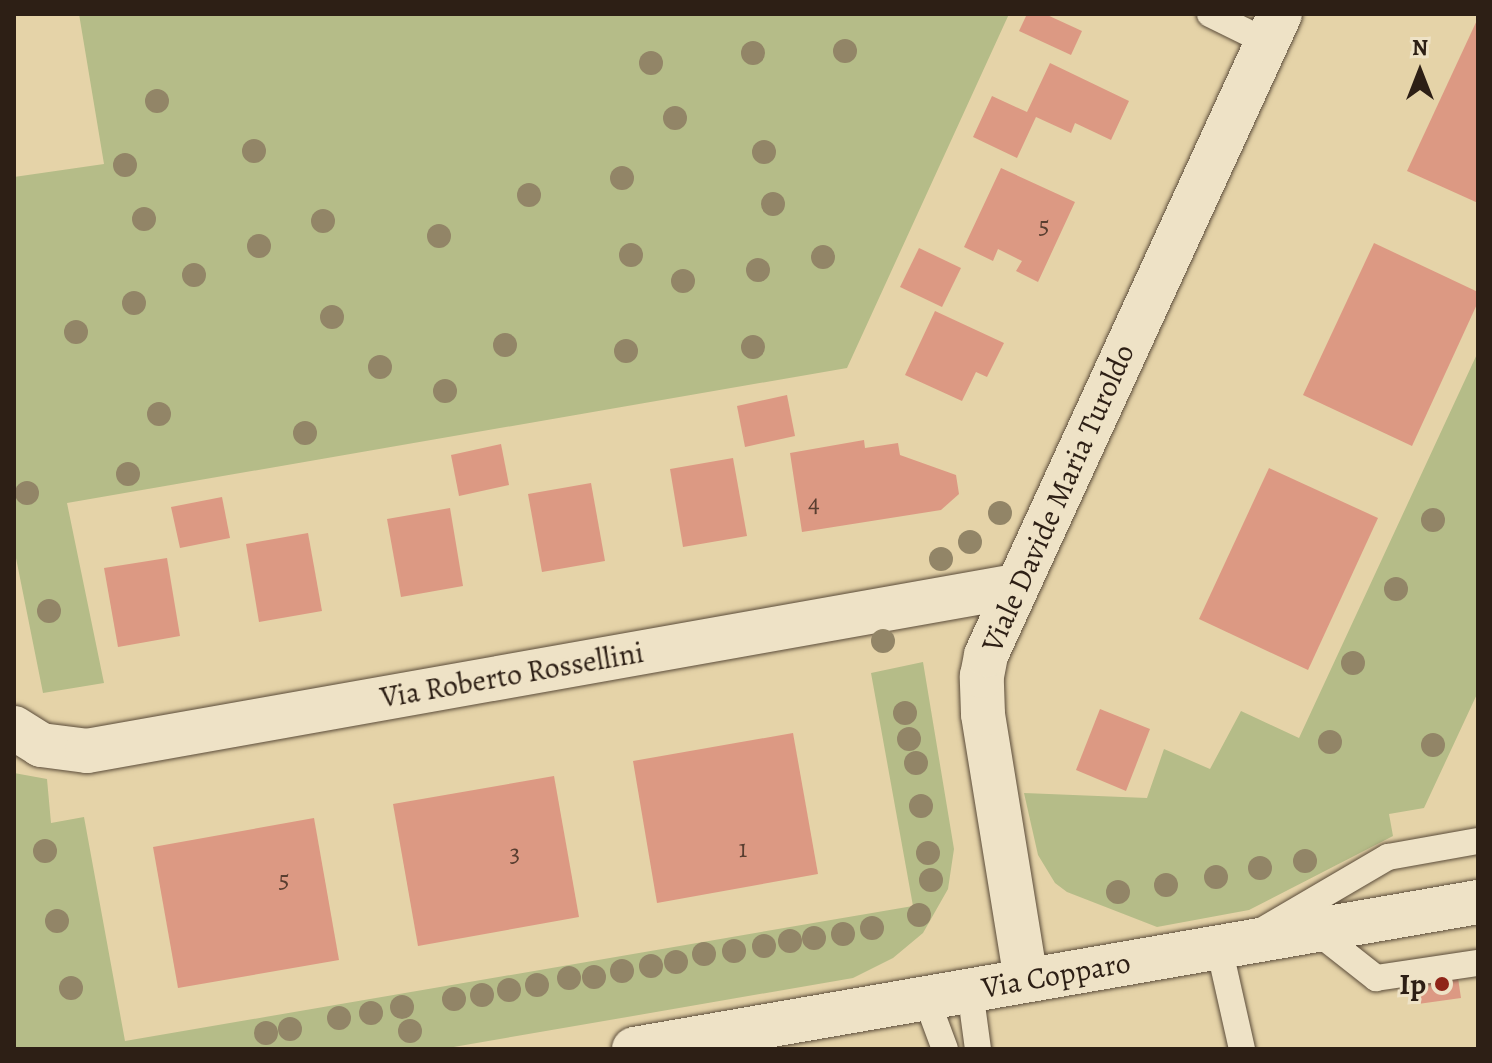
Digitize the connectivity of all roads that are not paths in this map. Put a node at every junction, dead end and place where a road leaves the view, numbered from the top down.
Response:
1 (1210, 14) edge
2 (1273, 28) edge
3 (1015, 586) junction
4 (14, 728) edge
5 (1478, 841) edge
6 (1478, 902) edge
7 (1315, 930) junction
8 (1229, 946) junction
9 (1478, 963) edge
10 (1026, 980) junction
11 (970, 990) junction
12 (926, 998) junction
13 (634, 1049) edge
14 (945, 1049) edge
15 (978, 1049) edge
16 (1242, 1049) edge

1 - 2 lane, Viale Davide Maria Turoldo
2 - 3 street, Viale Davide Maria Turoldo
3 - 4 street, Via Roberto Rossellini
3 - 10 street, Viale Davide Maria Turoldo
5 - 8 lane
6 - 7 street, Via Copparo
7 - 8 street, Via Copparo
7 - 9 lane
8 - 10 street, Via Copparo
8 - 16 lane
10 - 11 street, Via Copparo
11 - 12 street, Via Copparo
11 - 15 lane
12 - 13 street, Via Copparo
12 - 14 lane

